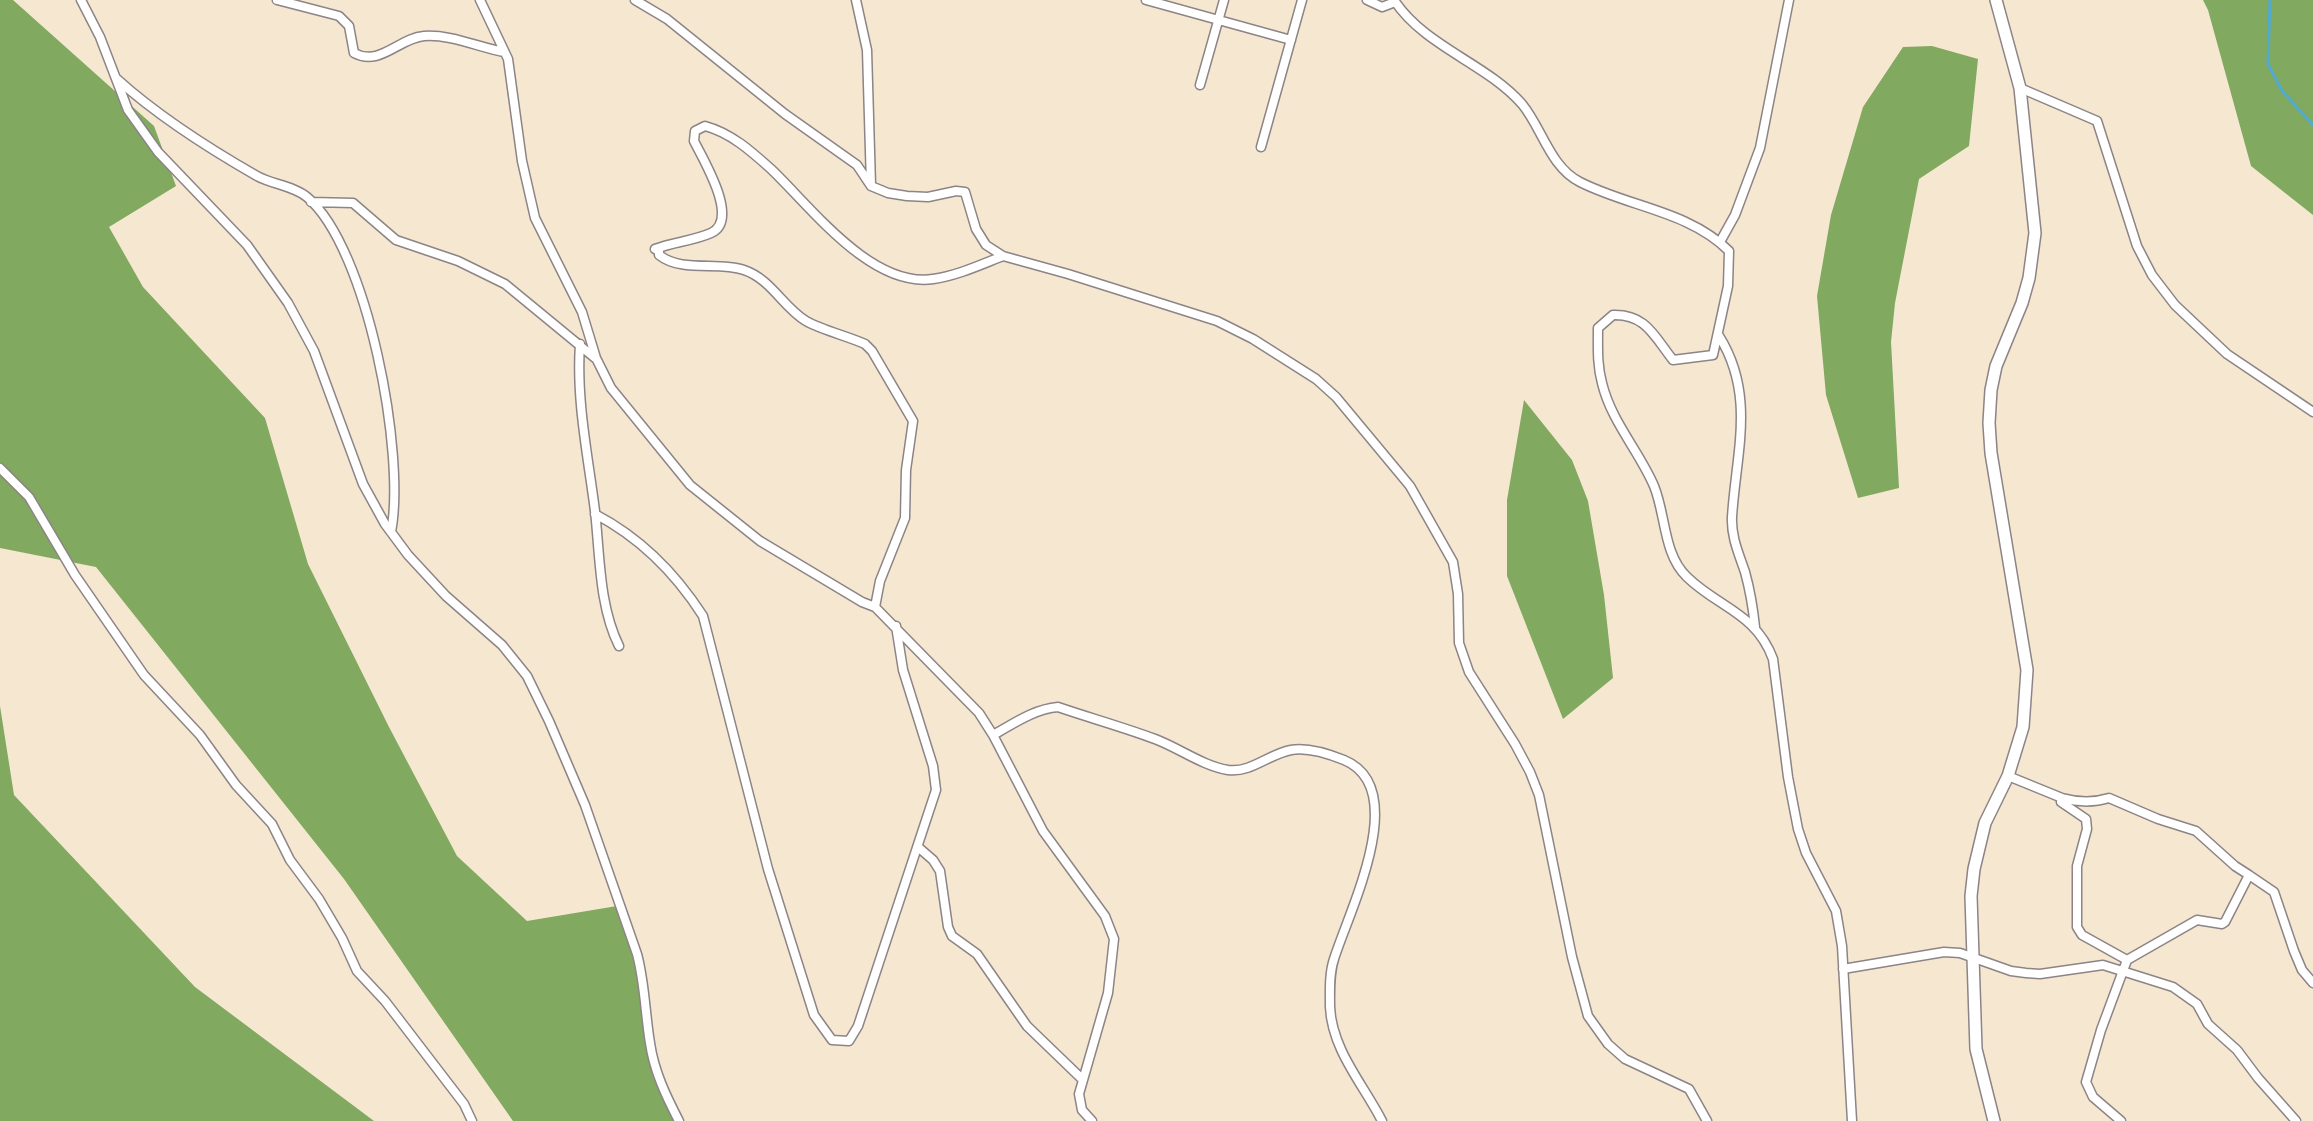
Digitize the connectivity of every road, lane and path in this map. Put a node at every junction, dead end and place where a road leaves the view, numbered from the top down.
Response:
1 (81, 0) edge
2 (277, 0) edge
3 (480, 0) edge
4 (635, 0) edge
5 (856, 0) edge
6 (1146, 0) edge
7 (1224, 0) edge
8 (1302, 0) edge
9 (1367, 0) edge
10 (1789, 0) edge
11 (1996, 0) edge
12 (1395, 1) edge
13 (1219, 18) junction
14 (1291, 40) junction
15 (504, 52) junction
16 (114, 76) junction
17 (1200, 85) dead end
18 (2020, 88) junction
19 (1261, 147) dead end
20 (871, 186) junction
21 (311, 202) junction
22 (1720, 242) junction
23 (1003, 256) junction
24 (1719, 336) junction
25 (580, 344) junction
26 (596, 358) junction
27 (2313, 412) edge
28 (0, 468) edge
29 (595, 514) junction
30 (391, 532) junction
31 (875, 607) junction
32 (895, 626) junction
33 (1755, 627) junction
34 (619, 646) dead end
35 (993, 735) junction
36 (2008, 776) junction
37 (2062, 798) junction
38 (918, 847) junction
39 (2249, 875) junction
40 (1971, 956) junction
41 (2127, 960) junction
42 (1843, 969) junction
43 (2121, 971) junction
44 (2313, 983) edge
45 (1082, 1079) junction
46 (472, 1121) edge
47 (679, 1121) edge
48 (1092, 1121) edge
49 (1382, 1121) edge
50 (1707, 1121) edge
51 (1852, 1121) edge
52 (1994, 1121) edge
53 (2121, 1121) edge
54 (2296, 1121) edge

1 - 16 street
2 - 15 street
3 - 15 street
4 - 20 street
5 - 20 street
6 - 13 street
7 - 13 street
8 - 14 street
9 - 12 street
10 - 22 street
11 - 18 street
12 - 22 street
13 - 14 street
13 - 17 street
14 - 19 street
15 - 26 street
16 - 21 street
16 - 30 street
18 - 27 street
18 - 36 street
20 - 23 street
21 - 25 street
21 - 30 street
22 - 24 street
23 - 31 street
23 - 50 street
24 - 33 street
24 - 33 street
25 - 26 street
25 - 29 street
26 - 31 street
28 - 46 street
29 - 34 street
29 - 38 street
30 - 47 street
31 - 32 street
32 - 35 street
32 - 38 street
33 - 42 street
35 - 45 street
35 - 49 street
36 - 37 street
36 - 40 street
37 - 39 street
37 - 41 street
38 - 45 street
39 - 41 street
39 - 44 street
40 - 42 street
40 - 43 street
40 - 52 street
41 - 43 street
42 - 51 street
43 - 53 street
43 - 54 street
45 - 48 street

